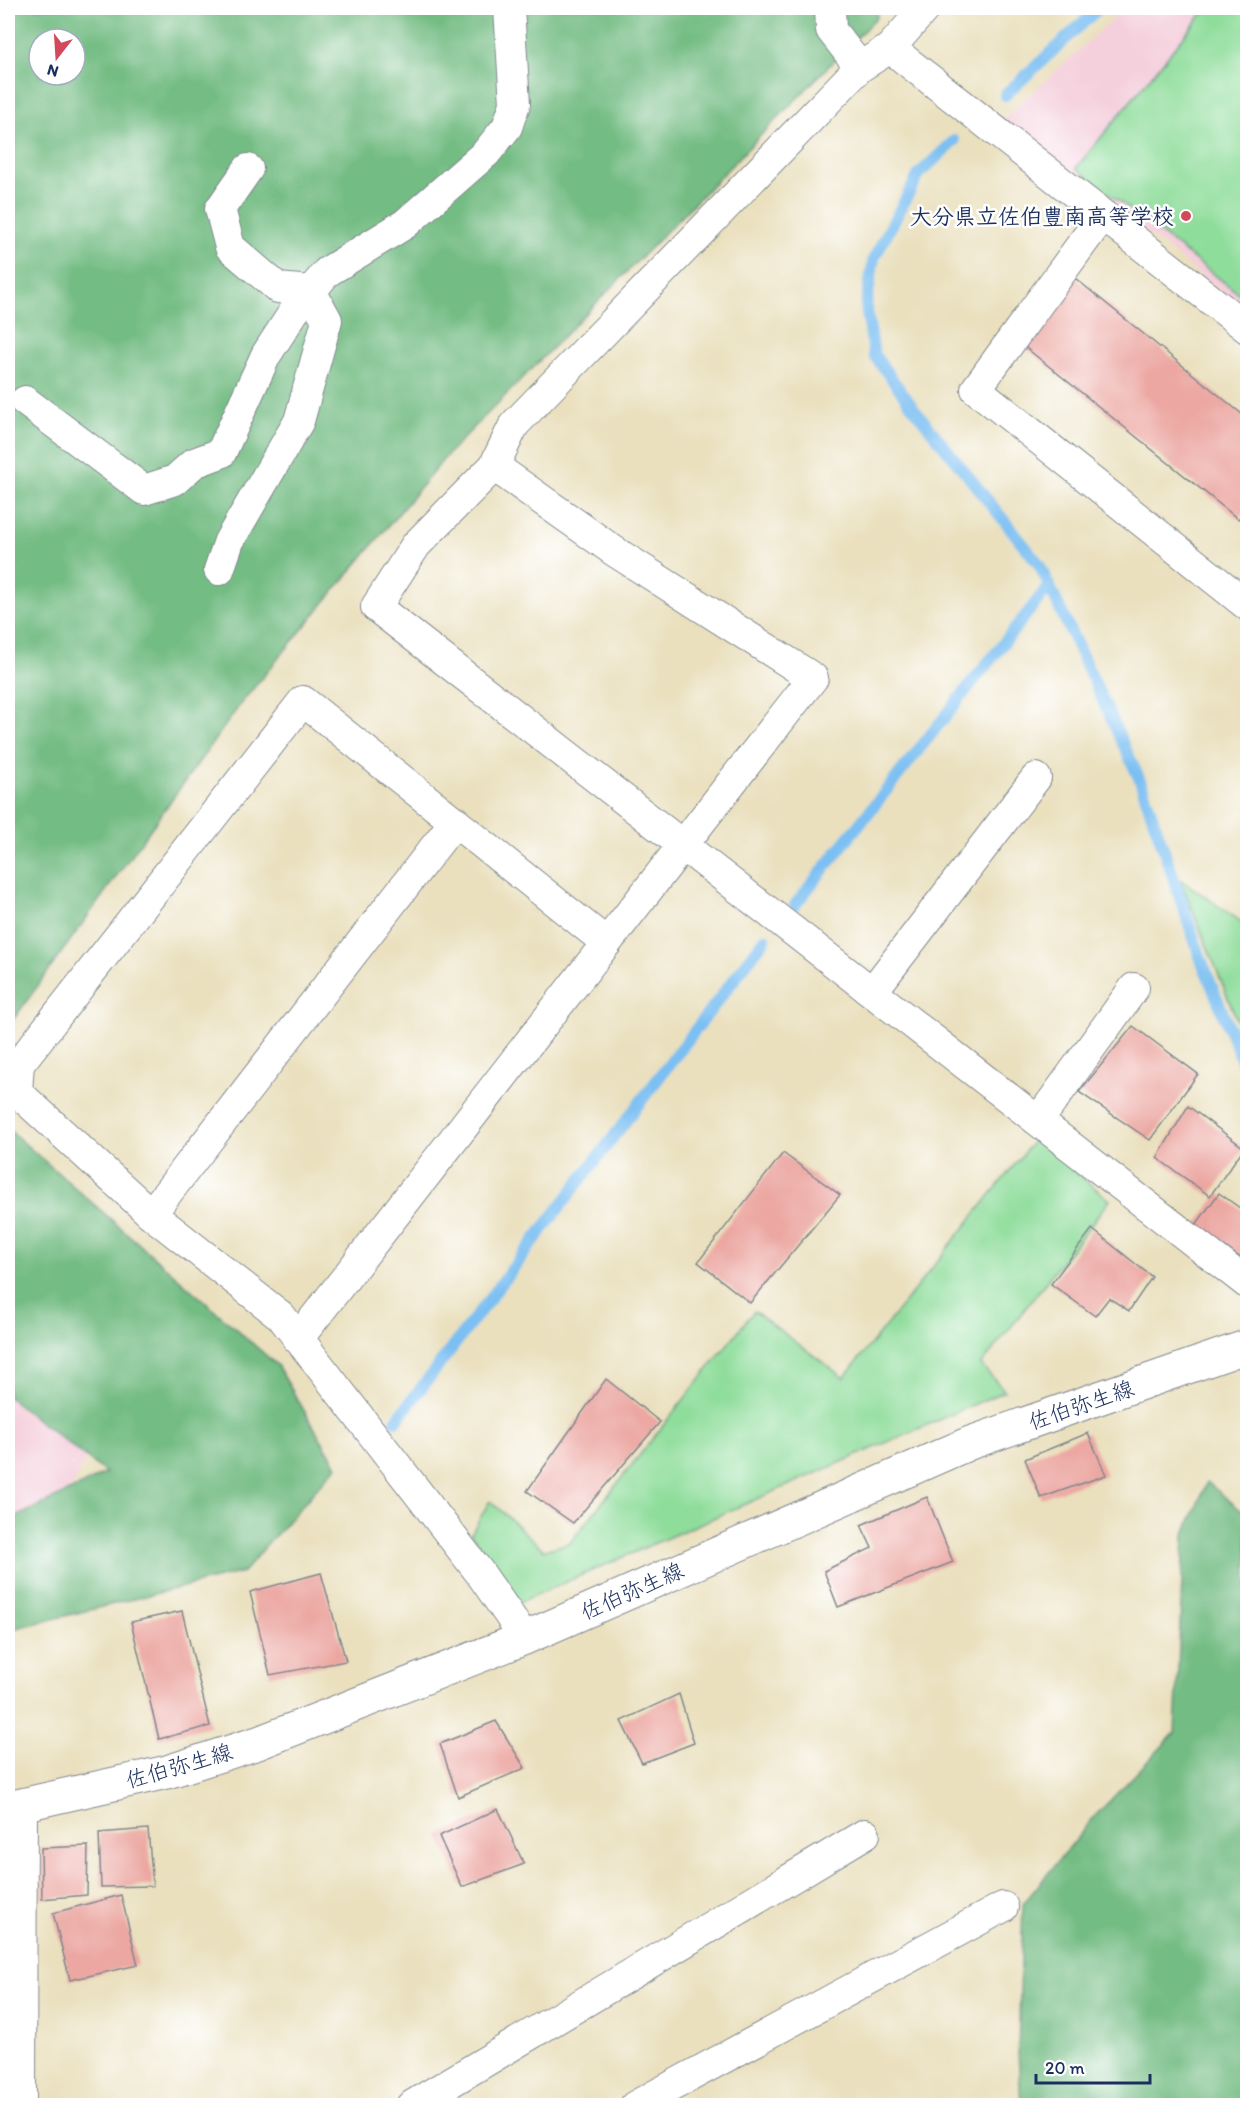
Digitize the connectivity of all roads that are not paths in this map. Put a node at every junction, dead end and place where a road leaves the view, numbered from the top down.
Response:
1 (509, 8) edge
2 (830, 8) edge
3 (925, 8) edge
4 (890, 48) junction
5 (860, 67) junction
6 (248, 169) dead end
7 (1103, 216) junction
8 (311, 291) junction
9 (1248, 329) edge
10 (25, 401) dead end
11 (494, 466) junction
12 (219, 570) dead end
13 (1248, 606) edge
14 (1036, 778) dead end
15 (455, 821) junction
16 (683, 845) junction
17 (607, 943) junction
18 (1134, 988) dead end
19 (872, 992) junction
20 (1038, 1122) junction
21 (151, 1214) junction
22 (1248, 1284) edge
23 (298, 1339) junction
24 (1248, 1346) edge
25 (525, 1638) junction
26 (15, 1806) edge
27 (865, 1834) dead end
28 (1003, 1907) dead end
29 (21, 2106) edge
30 (411, 2106) edge
31 (635, 2106) edge

1 - 8 street
2 - 5 street
3 - 4 street
4 - 5 street
4 - 7 street
5 - 11 street
6 - 8 street
7 - 9 street
7 - 13 street
8 - 10 street
8 - 12 street
11 - 16 street
11 - 16 street
14 - 19 street
15 - 17 street
15 - 21 street
15 - 21 street
16 - 17 street
16 - 19 street
17 - 23 street
18 - 20 street
19 - 20 street
20 - 22 street
21 - 23 street
23 - 25 street
24 - 25 main road, 佐伯弥生線
25 - 26 main road, 佐伯弥生線
26 - 29 street
27 - 30 street
28 - 31 street

